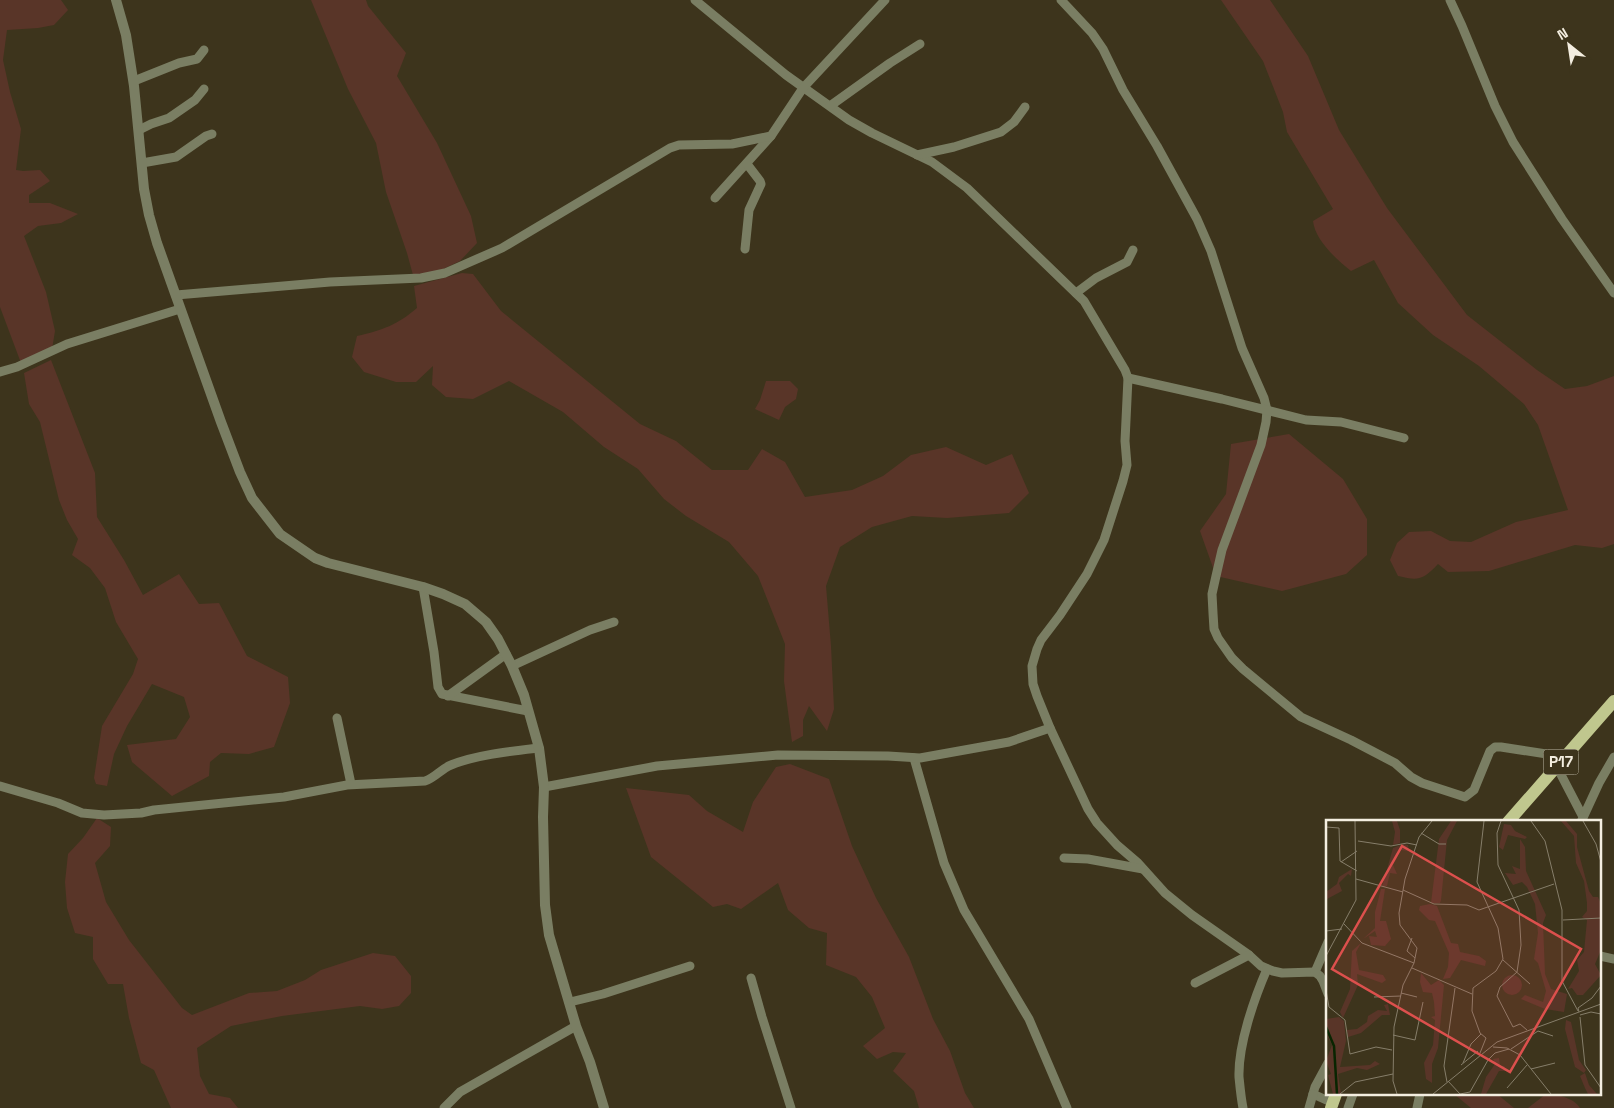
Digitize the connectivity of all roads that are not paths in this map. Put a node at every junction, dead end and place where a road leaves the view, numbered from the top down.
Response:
1 (116, 0) edge
2 (695, 0) edge
3 (885, 0) edge
4 (1061, 0) edge
5 (1450, 0) edge
6 (920, 44) dead end
7 (204, 50) dead end
8 (134, 81) junction
9 (803, 88) junction
10 (204, 90) dead end
11 (830, 106) junction
12 (1025, 107) dead end
13 (139, 130) junction
14 (212, 134) dead end
15 (771, 136) junction
16 (917, 155) junction
17 (142, 163) junction
18 (747, 164) junction
19 (715, 198) dead end
20 (745, 248) dead end
21 (1133, 250) dead end
22 (1076, 293) junction
23 (1614, 293) edge
24 (176, 295) junction
25 (180, 309) junction
26 (0, 372) edge
27 (1128, 378) junction
28 (1267, 410) junction
29 (1404, 438) dead end
30 (423, 587) junction
31 (614, 622) dead end
32 (506, 654) junction
33 (512, 666) junction
34 (448, 696) junction
35 (1614, 701) edge
36 (528, 711) junction
37 (337, 718) dead end
38 (1050, 728) junction
39 (538, 748) junction
40 (1566, 757) junction
41 (1614, 757) edge
42 (914, 758) junction
43 (1557, 767) junction
44 (351, 784) junction
45 (0, 786) edge
46 (544, 787) junction
47 (1582, 819) edge
48 (1510, 820) edge
49 (1064, 858) dead end
50 (1143, 869) junction
51 (1326, 947) edge
52 (1249, 955) junction
53 (690, 966) dead end
54 (1268, 969) junction
55 (1315, 972) junction
56 (752, 978) dead end
57 (1195, 983) dead end
58 (1326, 989) edge
59 (570, 1002) junction
60 (576, 1026) junction
61 (1326, 1067) edge
62 (1314, 1094) junction
63 (1352, 1096) edge
64 (1333, 1102) edge
65 (444, 1108) edge
66 (604, 1108) edge
67 (791, 1108) edge
68 (1067, 1108) edge
69 (1243, 1108) edge
70 (1309, 1108) edge
71 (1348, 1108) edge

1 - 8 street
2 - 9 street
3 - 9 street
4 - 28 street
5 - 23 street
6 - 11 street
7 - 8 street
8 - 13 street
9 - 11 street
9 - 15 street
10 - 13 street
11 - 16 street
12 - 16 street
13 - 17 street
14 - 17 street
15 - 18 street
15 - 24 street
16 - 22 street
17 - 24 street
18 - 19 street
18 - 20 street
21 - 22 street
22 - 27 street
24 - 25 street
25 - 26 street
25 - 30 street
27 - 28 street
27 - 38 street
28 - 29 street
28 - 40 street
30 - 32 street
30 - 34 street
31 - 33 street
32 - 33 street
32 - 34 street
33 - 36 street
34 - 36 street
35 - 40 main road, P17
36 - 39 street
37 - 44 street
38 - 42 street
38 - 50 street
39 - 44 street
39 - 46 street
40 - 43 main road, P17
41 - 47 street
42 - 46 street
42 - 68 street
43 - 47 street
43 - 48 main road, P17
44 - 45 street
46 - 59 street
49 - 50 street
50 - 52 street
51 - 55 street
52 - 54 street
52 - 57 street
53 - 59 street
54 - 55 street
54 - 69 street
55 - 58 street
56 - 67 street
59 - 60 street
60 - 65 street
60 - 66 street
61 - 62 street
62 - 64 street
62 - 70 street
63 - 71 street

